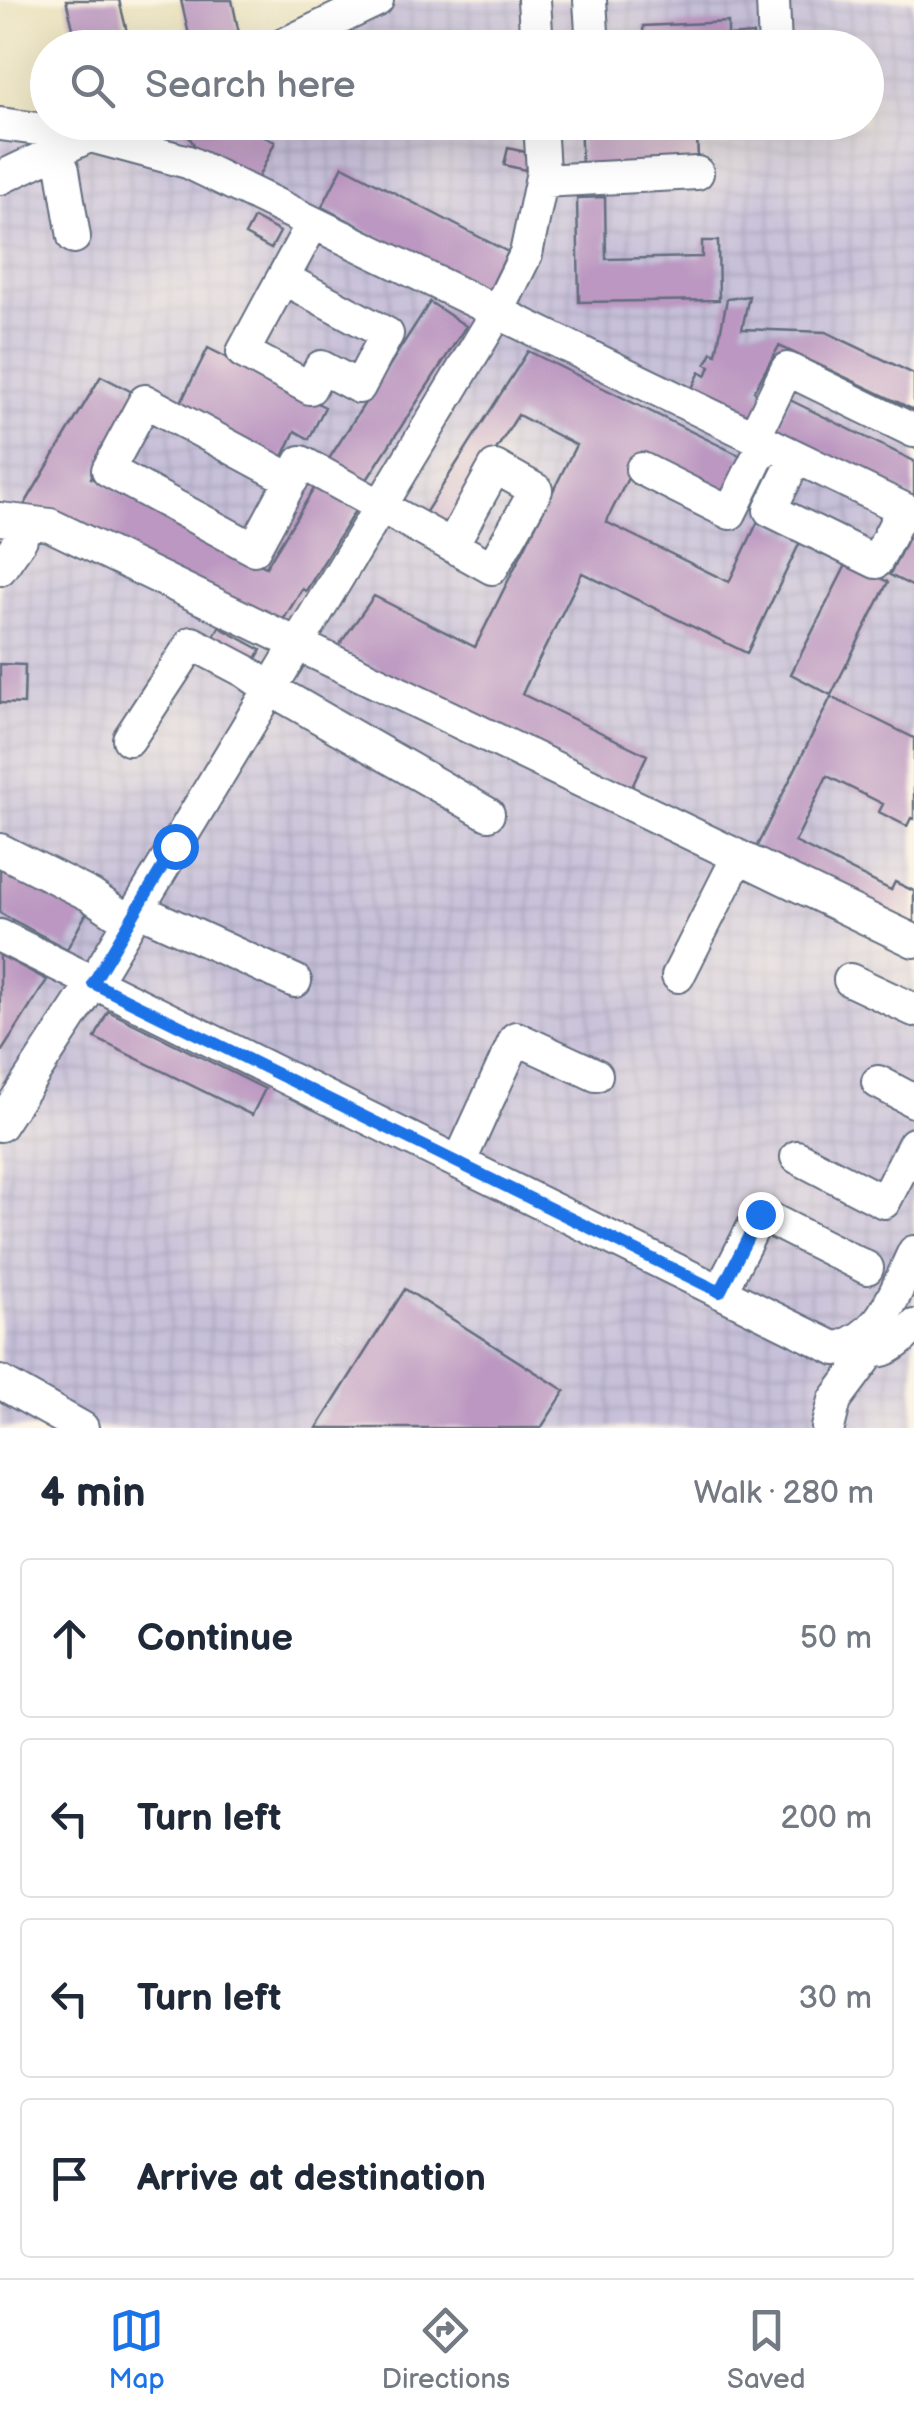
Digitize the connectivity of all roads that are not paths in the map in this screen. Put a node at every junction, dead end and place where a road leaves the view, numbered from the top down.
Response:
1 (377, 0) edge
2 (534, 0) edge
3 (590, 0) edge
4 (606, 0) edge
5 (773, 0) edge
6 (314, 30) edge
7 (536, 30) edge
8 (592, 30) edge
9 (775, 30) edge
10 (0, 124) edge
11 (30, 125) edge
12 (81, 140) edge
13 (132, 140) edge
14 (540, 140) edge
15 (55, 152) junction
16 (697, 173) dead end
17 (0, 178) edge
18 (541, 180) junction
19 (313, 223) junction
20 (74, 237) dead end
21 (283, 278) dead end
22 (497, 313) junction
23 (914, 432) edge
24 (759, 439) junction
25 (796, 458) junction
26 (642, 469) dead end
27 (292, 480) junction
28 (380, 506) junction
29 (908, 511) edge
30 (12, 520) edge
31 (452, 545) dead end
32 (0, 569) edge
33 (296, 645) junction
34 (269, 688) junction
35 (129, 739) dead end
36 (488, 814) dead end
37 (0, 850) edge
38 (738, 857) junction
39 (134, 916) junction
40 (0, 936) edge
41 (914, 941) edge
42 (678, 976) dead end
43 (850, 980) dead end
44 (295, 981) dead end
45 (93, 983) junction
46 (914, 1010) edge
47 (596, 1075) dead end
48 (878, 1082) dead end
49 (10, 1091) edge
50 (914, 1101) edge
51 (0, 1126) edge
52 (914, 1144) edge
53 (797, 1157) dead end
54 (459, 1163) junction
55 (914, 1252) edge
56 (867, 1268) dead end
57 (720, 1292) junction
58 (914, 1326) edge
59 (860, 1349) junction
60 (0, 1382) edge
61 (82, 1428) edge
62 (828, 1428) edge

1 - 6 street
2 - 7 street
3 - 4 street
3 - 8 street
5 - 9 street
10 - 11 street
12 - 15 street
13 - 19 street
14 - 18 street
15 - 17 street
15 - 20 street
16 - 18 street
18 - 22 street
19 - 21 street
19 - 22 street
22 - 24 street
22 - 28 street
23 - 24 street
24 - 25 street
24 - 26 street
25 - 29 street
25 - 29 street
27 - 27 street
27 - 28 street
28 - 31 street
28 - 33 street
30 - 32 street
30 - 33 street
33 - 34 street
33 - 38 street
34 - 35 street
34 - 36 street
34 - 39 street
37 - 39 street
38 - 41 street
38 - 42 street
39 - 44 street
39 - 45 street
40 - 45 street
43 - 46 street
45 - 49 street
45 - 54 street
47 - 54 street
48 - 50 street
49 - 51 street
52 - 53 street
54 - 57 street
55 - 59 street
56 - 57 street
57 - 59 street
58 - 59 street
59 - 62 street
60 - 61 street

